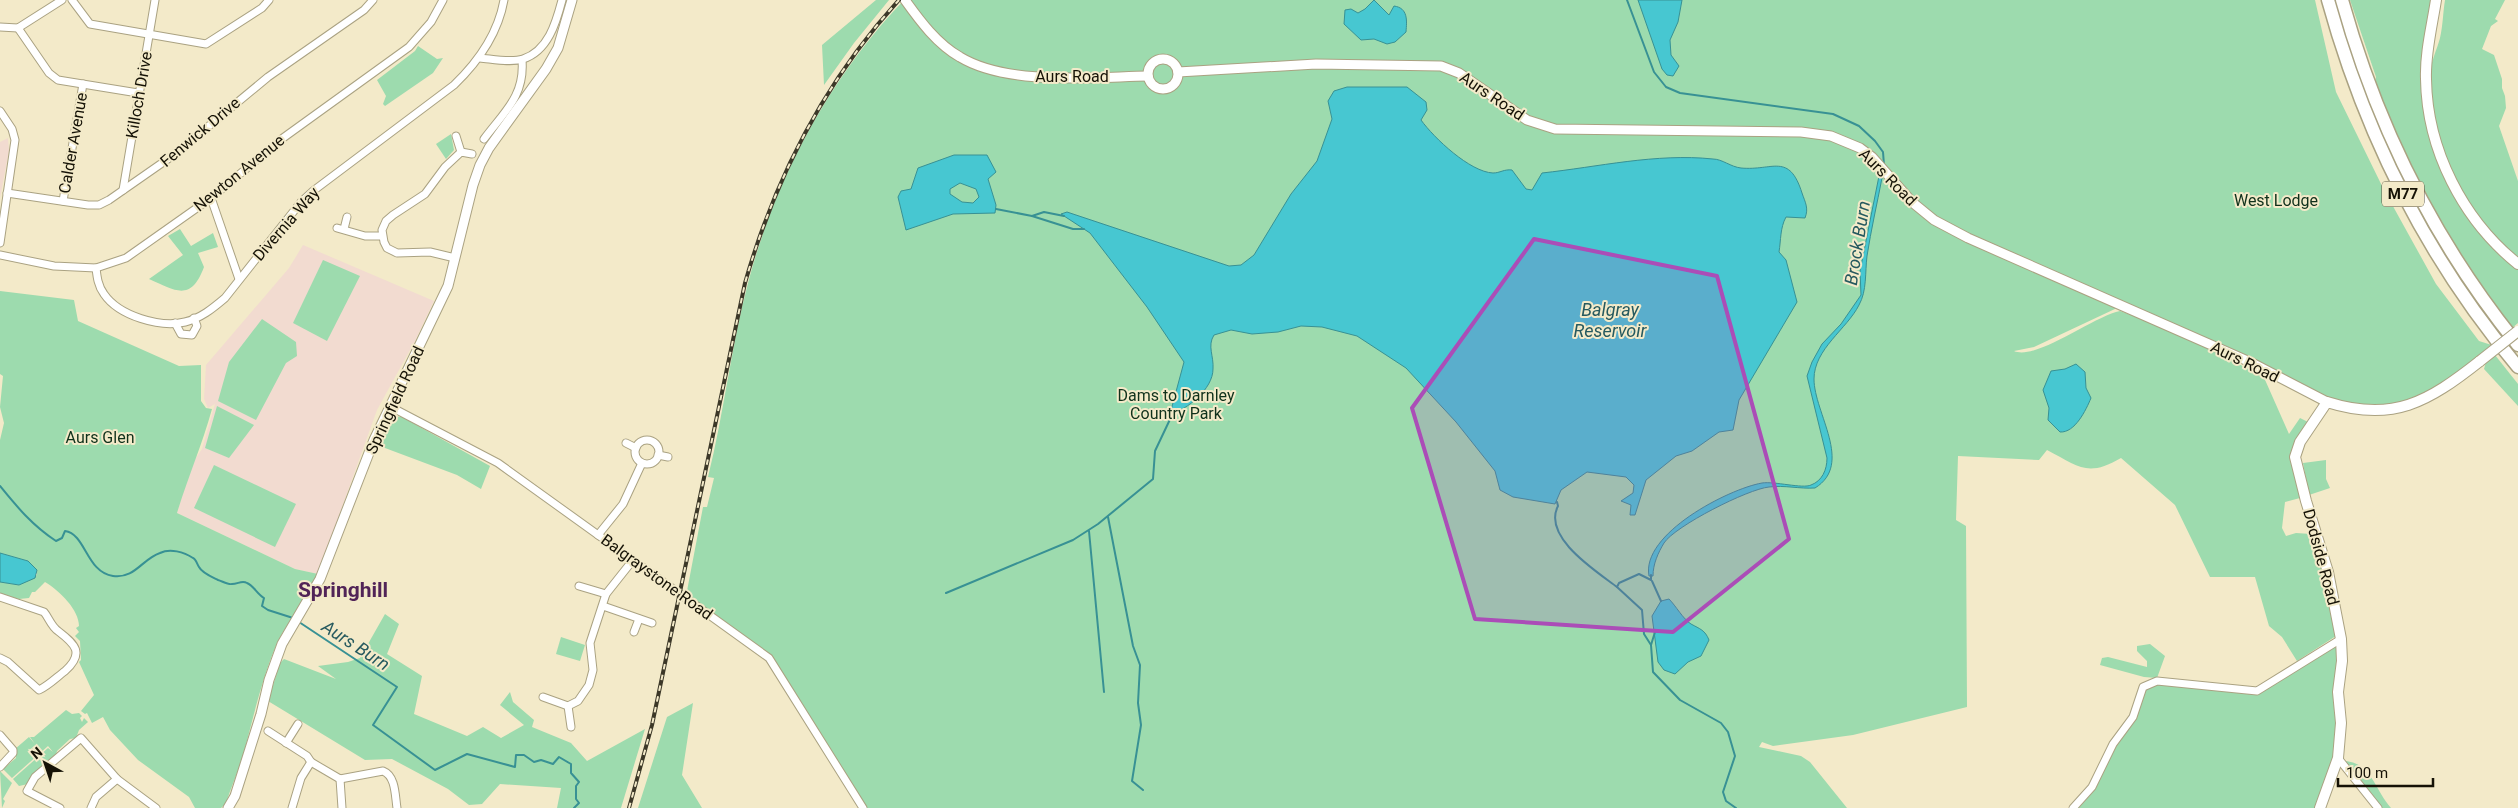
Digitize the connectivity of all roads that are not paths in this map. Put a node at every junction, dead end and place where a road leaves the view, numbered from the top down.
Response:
1 (62, 0) edge
2 (72, 0) edge
3 (155, 0) edge
4 (269, 0) edge
5 (373, 0) edge
6 (443, 0) edge
7 (504, 0) edge
8 (562, 0) edge
9 (572, 0) edge
10 (904, 0) edge
11 (2328, 0) edge
12 (2342, 0) edge
13 (2436, 0) edge
14 (0, 27) edge
15 (18, 28) junction
16 (149, 34) junction
17 (480, 58) junction
18 (522, 60) junction
19 (1178, 72) junction
20 (1148, 76) junction
21 (83, 84) junction
22 (138, 93) junction
23 (0, 111) edge
24 (456, 136) dead end
25 (484, 139) dead end
26 (461, 152) junction
27 (472, 154) dead end
28 (123, 190) junction
29 (7, 193) junction
30 (211, 198) junction
31 (63, 202) junction
32 (347, 217) dead end
33 (382, 236) junction
34 (0, 243) edge
35 (0, 255) edge
36 (455, 258) junction
37 (2518, 264) edge
38 (96, 268) junction
39 (239, 280) junction
40 (194, 318) junction
41 (175, 323) junction
42 (2518, 331) edge
43 (2518, 345) edge
44 (2518, 367) edge
45 (2327, 402) junction
46 (391, 407) junction
47 (626, 442) dead end
48 (636, 448) junction
49 (658, 455) junction
50 (668, 457) dead end
51 (642, 463) junction
52 (598, 535) junction
53 (632, 560) junction
54 (580, 586) dead end
55 (606, 594) junction
56 (0, 597) edge
57 (603, 606) junction
58 (639, 619) junction
59 (652, 623) dead end
60 (634, 632) dead end
61 (2341, 639) junction
62 (0, 658) edge
63 (543, 697) dead end
64 (568, 706) junction
65 (298, 724) dead end
66 (571, 727) dead end
67 (268, 731) dead end
68 (0, 735) edge
69 (286, 742) junction
70 (2338, 758) junction
71 (311, 762) junction
72 (0, 767) edge
73 (117, 779) junction
74 (340, 779) junction
75 (231, 807) edge
76 (60, 808) edge
77 (91, 808) edge
78 (156, 808) edge
79 (292, 808) edge
80 (340, 808) edge
81 (397, 808) edge
82 (863, 808) edge
83 (2073, 808) edge
84 (2320, 808) edge
85 (2378, 808) edge

1 - 15 street
2 - 16 street
3 - 16 street, Killoch Drive
4 - 16 street
5 - 28 street, Fenwick Drive
6 - 30 street, Newton Avenue
7 - 17 street, Divernia Way
8 - 18 street
9 - 36 street, Springfield Road
10 - 20 street, Aurs Road
11 - 44 highway, M77
12 - 43 highway, M77
13 - 37 main road
14 - 15 street
15 - 21 street
16 - 22 street, Killoch Drive
17 - 18 street
17 - 39 street, Divernia Way
18 - 25 street
19 - 20 street
19 - 20 street
19 - 45 street, Aurs Road
21 - 22 street
21 - 31 street, Calder Avenue
22 - 28 street, Killoch Drive
23 - 29 street
24 - 26 street
26 - 27 street
26 - 33 street
28 - 31 street, Fenwick Drive
29 - 31 street, Fenwick Drive
29 - 34 street
30 - 38 street, Newton Avenue
30 - 39 street
32 - 33 street
33 - 36 street
35 - 38 street, Newton Avenue
36 - 46 street, Springfield Road
38 - 41 street, Divernia Way
39 - 40 street, Divernia Way
40 - 41 street, Divernia Way
40 - 41 street
42 - 45 main road, Aurs Road, bridge
45 - 61 main road, Dodside Road
46 - 52 street, Balgraystone Road
46 - 75 street, Springfield Road
47 - 48 street
48 - 49 street
48 - 51 street
49 - 50 street
49 - 51 street
51 - 52 street
52 - 53 street, Balgraystone Road
53 - 55 street
53 - 82 street, Balgraystone Road
54 - 55 street
55 - 57 street
56 - 62 street
57 - 58 street
57 - 64 street
58 - 59 street
58 - 60 street
61 - 70 main road, Dodside Road
61 - 83 street
63 - 64 street
64 - 66 street
65 - 69 street
67 - 69 street
68 - 72 street
69 - 71 street
70 - 84 main road, Dodside Road
70 - 85 street
71 - 74 street
71 - 79 street
73 - 76 street
73 - 77 street
73 - 78 street
74 - 80 street
74 - 81 street

